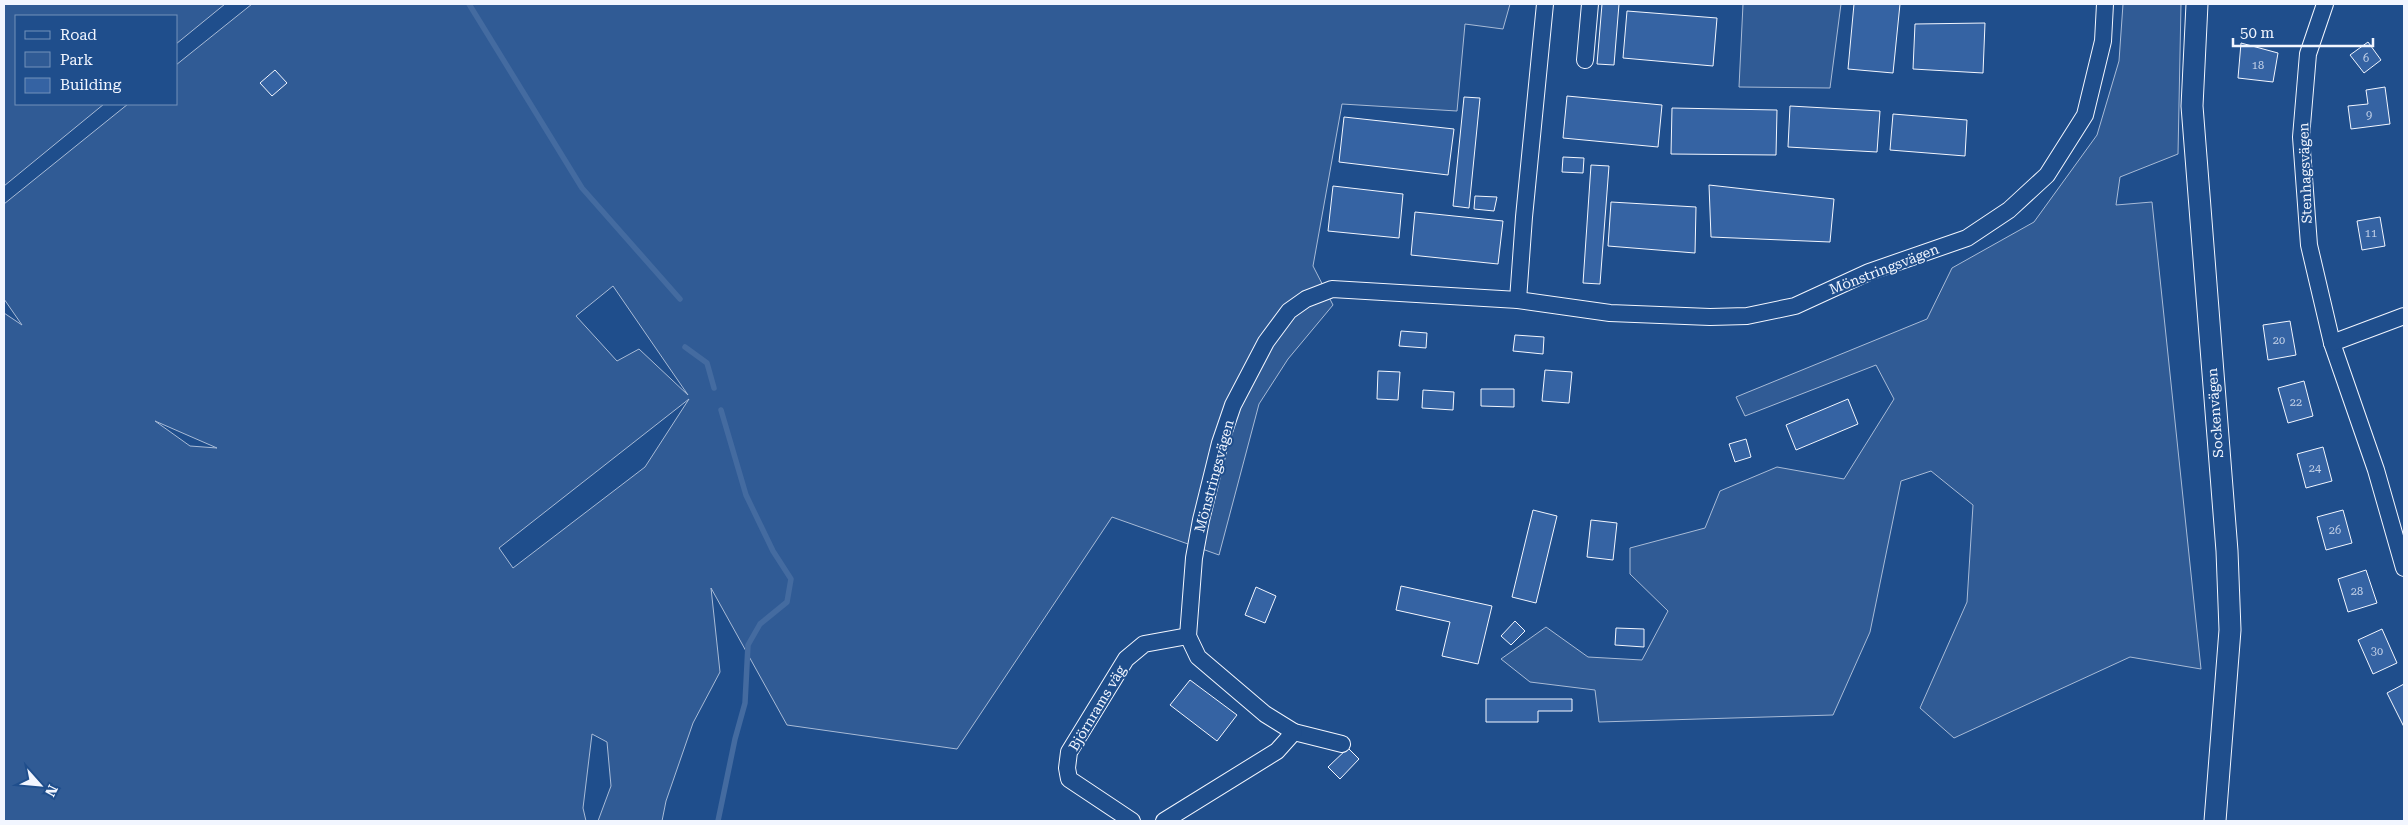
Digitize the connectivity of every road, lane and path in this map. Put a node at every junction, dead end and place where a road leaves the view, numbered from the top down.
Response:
1 (1545, 4) edge
2 (1590, 4) edge
3 (2106, 4) edge
4 (2197, 4) edge
5 (2325, 4) edge
6 (1585, 60) dead end
7 (1518, 300) junction
8 (2404, 316) edge
9 (2332, 343) junction
10 (2404, 568) edge
11 (1188, 636) junction
12 (1294, 732) junction
13 (1342, 744) dead end
14 (1132, 821) edge
15 (1164, 821) edge
16 (2215, 821) edge

1 - 7 street
2 - 6 street
3 - 7 street, Mönstringsvägen
4 - 16 street, Sockenvägen
5 - 9 street, Stenhagsvägen
7 - 11 street, Mönstringsvägen
8 - 9 street
9 - 10 street, Stenhagsvägen
11 - 12 street
11 - 14 street, Björnrams väg
12 - 13 street
12 - 15 street

